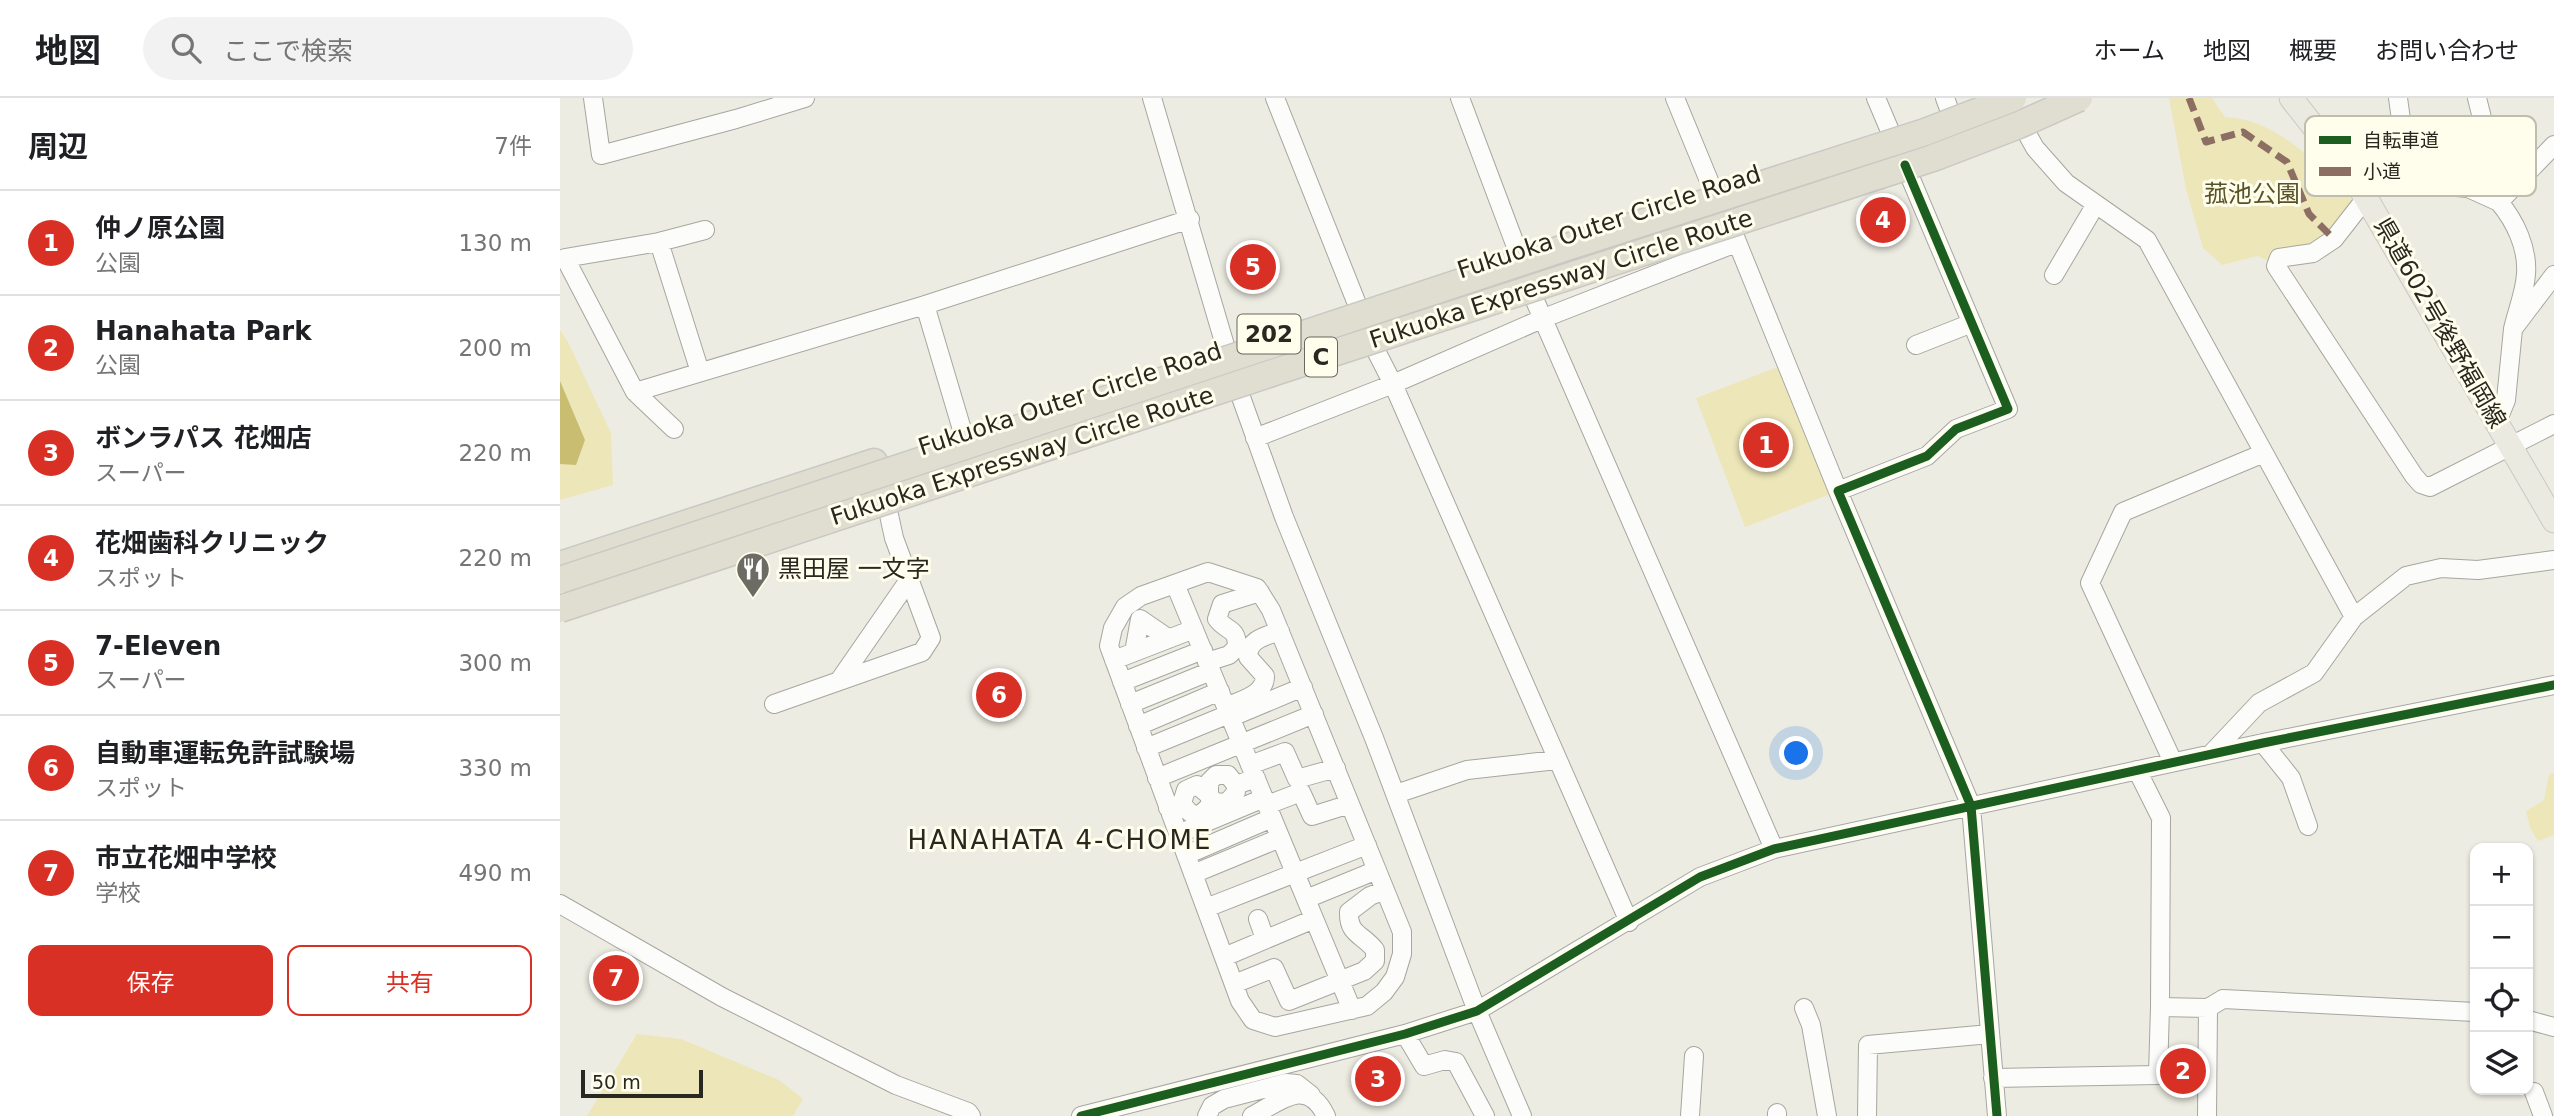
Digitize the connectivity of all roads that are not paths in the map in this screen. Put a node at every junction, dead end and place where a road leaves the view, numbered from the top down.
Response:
1 (593, 98) edge
2 (805, 98) edge
3 (1152, 98) edge
4 (1275, 98) edge
5 (1461, 98) edge
6 (1675, 98) edge
7 (1876, 98) edge
8 (1977, 98) edge
9 (2077, 98) edge
10 (2291, 98) edge
11 (2398, 98) edge
12 (2477, 98) edge
13 (1947, 104) edge
14 (2016, 110) edge
15 (2305, 116) edge
16 (2400, 116) edge
17 (2482, 116) edge
18 (1890, 131) junction
19 (1962, 144) junction
20 (2554, 145) edge
21 (2536, 164) edge
22 (1905, 165) junction
23 (1712, 188) junction
24 (2486, 196) edge
25 (2498, 196) edge
26 (2505, 196) edge
27 (2367, 198) joint
28 (2499, 202) junction
29 (2096, 204) junction
30 (1190, 219) junction
31 (705, 230) dead end
32 (1733, 232) junction
33 (659, 242) junction
34 (562, 252) edge
35 (1518, 252) junction
36 (2054, 275) dead end
37 (2554, 275) edge
38 (1530, 287) junction
39 (1357, 304) junction
40 (925, 305) junction
41 (1544, 318) junction
42 (1972, 323) junction
43 (2513, 329) junction
44 (1371, 341) junction
45 (1916, 345) dead end
46 (1226, 348) junction
47 (700, 372) junction
48 (1393, 384) junction
49 (1237, 387) junction
50 (635, 392) junction
51 (2497, 422) junction
52 (2554, 424) edge
53 (674, 429) dead end
54 (963, 433) junction
55 (1255, 438) junction
56 (2512, 446) junction
57 (2264, 453) junction
58 (875, 462) junction
59 (1838, 491) junction
60 (887, 502) junction
61 (2554, 521) edge
62 (2554, 560) edge
63 (560, 565) edge
64 (560, 580) edge
65 (909, 580) junction
66 (1175, 584) junction
67 (1260, 592) junction
68 (560, 607) edge
69 (2354, 617) junction
70 (1194, 629) junction
71 (1280, 632) junction
72 (1169, 639) junction
73 (1134, 652) junction
74 (1114, 660) junction
75 (1207, 661) junction
76 (839, 681) junction
77 (1122, 682) junction
78 (2554, 685) edge
79 (1303, 687) junction
80 (774, 704) dead end
81 (1130, 704) junction
82 (1226, 708) junction
83 (1254, 708) junction
84 (1314, 714) junction
85 (1192, 724) junction
86 (1138, 726) junction
87 (1281, 727) junction
88 (1241, 743) junction
89 (2263, 743) junction
90 (1146, 748) junction
91 (2211, 754) junction
92 (1558, 760) junction
93 (2173, 762) junction
94 (1336, 768) junction
95 (2137, 770) junction
96 (1253, 772) junction
97 (1157, 778) junction
98 (1396, 794) junction
99 (1350, 804) junction
100 (1175, 805) junction
101 (1972, 806) junction
102 (1268, 807) junction
103 (2308, 826) dead end
104 (1178, 834) junction
105 (1280, 838) junction
106 (1367, 845) junction
107 (1774, 849) junction
108 (1186, 855) junction
109 (1377, 870) junction
110 (1294, 873) junction
111 (1193, 874) junction
112 (1385, 890) junction
113 (1306, 899) junction
114 (560, 904) edge
115 (1206, 908) junction
116 (1258, 919) dead end
117 (1314, 919) junction
118 (1629, 922) junction
119 (1265, 940) junction
120 (1224, 957) junction
121 (1340, 981) junction
122 (1234, 984) junction
123 (2160, 1007) junction
124 (1804, 1008) dead end
125 (2208, 1008) junction
126 (1352, 1010) junction
127 (1477, 1011) junction
128 (2470, 1012) edge
129 (2533, 1021) edge
130 (2554, 1027) edge
131 (1405, 1034) junction
132 (1990, 1034) junction
133 (1694, 1056) dead end
134 (1993, 1078) junction
135 (2534, 1092) dead end
136 (1311, 1095) junction
137 (1279, 1110) edge
138 (1121, 1112) edge
139 (971, 1116) edge
140 (1081, 1116) edge
141 (1207, 1116) edge
142 (1252, 1116) edge
143 (1326, 1116) edge
144 (1485, 1116) edge
145 (1522, 1116) edge
146 (1690, 1116) edge
147 (1827, 1116) edge
148 (1867, 1116) edge
149 (1997, 1116) edge
150 (2207, 1116) edge
151 (2543, 1116) edge

1 - 2 street
3 - 30 street
4 - 39 street
5 - 35 street
6 - 23 street
7 - 18 street
8 - 13 highway, Fukuoka Outer Circle Road / 202
9 - 14 highway, Fukuoka Outer Circle Road / 202
9 - 68 highway, Fukuoka Expressway Circle Route / C, bridge
10 - 15 main road, 県道602号後野福岡線
11 - 16 street
12 - 17 street
13 - 18 highway, Fukuoka Outer Circle Road / 202
13 - 19 street
14 - 19 highway, Fukuoka Outer Circle Road / 202
14 - 29 street
14 - 64 highway, Fukuoka Expressway Circle Route / C, bridge
18 - 23 highway, Fukuoka Outer Circle Road / 202
19 - 22 highway, Fukuoka Outer Circle Road / 202
20 - 21 street
22 - 32 highway, Fukuoka Outer Circle Road / 202
22 - 42 street
23 - 35 highway, Fukuoka Outer Circle Road / 202
24 - 28 street
25 - 28 street
26 - 28 street
27 - 51 main road, 県道602号後野福岡線
27 - 56 street
28 - 43 street
29 - 36 street
29 - 57 street
30 - 40 street
30 - 46 street
31 - 33 street
32 - 38 highway, Fukuoka Outer Circle Road / 202
32 - 41 street
32 - 59 street
33 - 34 street
33 - 47 street
34 - 50 street
35 - 39 highway, Fukuoka Outer Circle Road / 202
37 - 43 street
38 - 41 street
38 - 44 highway, Fukuoka Outer Circle Road / 202
39 - 46 highway, Fukuoka Outer Circle Road / 202
40 - 47 street
40 - 54 street
41 - 48 street
41 - 107 street
42 - 45 street
42 - 59 street
43 - 51 street
44 - 48 street
44 - 49 highway, Fukuoka Outer Circle Road / 202
46 - 49 street
46 - 54 highway, Fukuoka Outer Circle Road / 202
47 - 50 street
48 - 55 street
48 - 92 street
49 - 55 street
49 - 60 highway, Fukuoka Outer Circle Road / 202
50 - 53 street
51 - 56 main road, 県道602号後野福岡線
52 - 56 street
54 - 58 highway, Fukuoka Outer Circle Road / 202
55 - 98 street
56 - 61 main road, 県道602号後野福岡線
57 - 69 street
57 - 93 street
58 - 60 street
58 - 63 highway, Fukuoka Outer Circle Road / 202
59 - 101 street
60 - 65 street
60 - 68 highway, Fukuoka Outer Circle Road / 202
62 - 69 street
65 - 76 street
65 - 76 street
66 - 67 street
66 - 70 street
66 - 74 street
67 - 71 street
67 - 75 street
69 - 91 street
70 - 72 street
70 - 75 street
71 - 79 street
71 - 82 street
72 - 73 street
72 - 73 street
73 - 74 street
74 - 77 street
75 - 77 street
75 - 81 street
75 - 82 street
76 - 80 street
77 - 81 street
78 - 89 street
79 - 83 street
79 - 84 street
81 - 86 street
82 - 83 street
82 - 85 street
82 - 85 street
82 - 88 street
83 - 87 street
84 - 87 street
84 - 94 street
85 - 86 street
85 - 90 street
86 - 90 street
87 - 88 street
88 - 96 street
88 - 97 street
89 - 91 street
89 - 103 street
90 - 97 street
91 - 93 street
92 - 98 street
92 - 118 street
93 - 95 street
94 - 96 street
94 - 99 street
95 - 101 street
95 - 123 street
96 - 100 street
96 - 102 street
97 - 100 street
98 - 127 street
99 - 102 street
99 - 106 street
100 - 104 street
101 - 107 street
101 - 132 street
102 - 104 street
102 - 105 street
102 - 108 street
104 - 108 street
105 - 110 street
105 - 111 street
106 - 109 street
106 - 110 street
107 - 118 street
108 - 111 street
109 - 112 street
109 - 113 street
110 - 113 street
110 - 115 street
111 - 115 street
112 - 121 street
112 - 126 street
113 - 117 street
114 - 139 street
115 - 120 street
116 - 119 street
117 - 119 street
117 - 121 street
118 - 127 street
119 - 120 street
120 - 122 street
121 - 122 street
121 - 126 street
122 - 126 street
123 - 125 street
123 - 134 street
124 - 147 street
125 - 128 street
125 - 150 street
127 - 131 street
127 - 145 street
129 - 130 street
131 - 138 street
131 - 144 street
132 - 134 street
132 - 148 street
133 - 146 street
134 - 149 street
135 - 151 street
136 - 137 street
136 - 141 street
136 - 143 street
137 - 142 street
138 - 140 street

